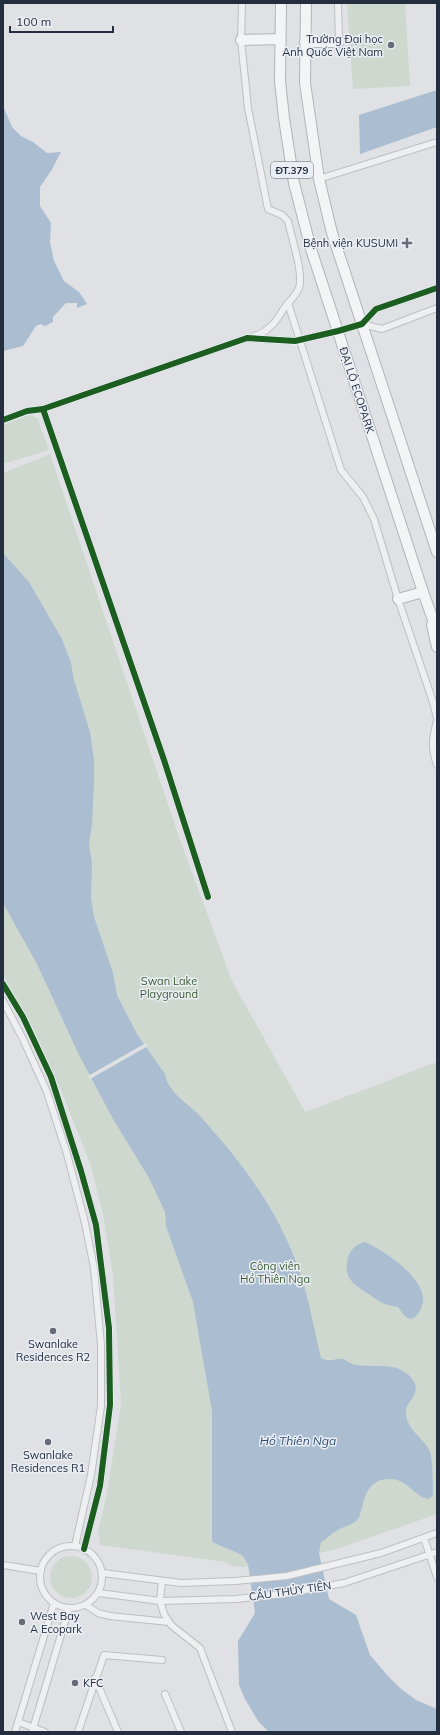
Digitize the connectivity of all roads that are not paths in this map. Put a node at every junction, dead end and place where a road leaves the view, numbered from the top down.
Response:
1 (242, 3) edge
2 (281, 3) edge
3 (306, 3) edge
4 (338, 3) edge
5 (279, 39) junction
6 (241, 40) junction
7 (305, 42) junction
8 (339, 42) joint
9 (437, 142) edge
10 (319, 179) junction
11 (437, 288) edge
12 (288, 303) junction
13 (437, 308) edge
14 (362, 324) junction
15 (338, 331) junction
16 (247, 338) junction
17 (300, 341) junction
18 (43, 409) junction
19 (3, 420) edge
20 (437, 552) edge
21 (423, 592) junction
22 (398, 599) junction
23 (429, 612) junction
24 (437, 631) edge
25 (437, 647) edge
26 (437, 720) edge
27 (437, 766) edge
28 (208, 897) dead end
29 (3, 984) edge
30 (3, 1001) edge
31 (57, 1096) junction
32 (49, 1098) junction
33 (107, 1313) junction
34 (98, 1314) junction
35 (96, 1441) junction
36 (105, 1442) junction
37 (437, 1533) edge
38 (424, 1538) junction
39 (75, 1546) junction
40 (84, 1549) junction
41 (437, 1552) edge
42 (429, 1554) junction
43 (3, 1565) edge
44 (41, 1571) junction
45 (103, 1573) junction
46 (437, 1577) edge
47 (162, 1581) junction
48 (99, 1593) junction
49 (160, 1601) junction
50 (54, 1603) junction
51 (86, 1605) junction
52 (69, 1608) junction
53 (169, 1622) junction
54 (162, 1660) dead end
55 (95, 1678) junction
56 (165, 1694) dead end
57 (18, 1722) junction
58 (32, 1730) edge
59 (16, 1732) edge
60 (45, 1732) edge
61 (78, 1732) edge
62 (118, 1732) edge
63 (180, 1732) edge
64 (232, 1732) edge

1 - 6 street
2 - 5 highway, ĐẠI LỘ ECOPARK / ĐT.379
3 - 7 highway, ĐT.379
4 - 8 street
5 - 6 highway
5 - 15 highway, ĐẠI LỘ ECOPARK / ĐT.379
6 - 12 street
7 - 8 highway
7 - 10 highway, ĐT.379
9 - 10 street
10 - 14 highway, ĐT.379
11 - 14 street
12 - 16 street
12 - 17 street
13 - 14 street
14 - 15 street
14 - 20 highway, ĐT.379
15 - 17 street
15 - 21 highway, ĐẠI LỘ ECOPARK / ĐT.379
16 - 17 street
16 - 18 street
17 - 22 street
18 - 19 street
18 - 28 street
21 - 22 highway
21 - 23 highway, ĐẠI LỘ ECOPARK / ĐT.379
22 - 26 street
23 - 24 highway, ĐẠI LỘ ECOPARK / ĐT.379
23 - 25 highway
26 - 27 street
29 - 31 street
30 - 32 street
31 - 32 street
31 - 33 street
32 - 34 street
33 - 34 street
33 - 36 street
34 - 35 street
35 - 36 street
35 - 39 street
36 - 40 street
37 - 38 street, CẦU THỦY TIÊN
38 - 42 street
38 - 47 street, CẦU THỦY TIÊN
39 - 40 street
39 - 44 street
40 - 45 street
41 - 42 street, CẦU THỦY TIÊN
42 - 46 street
42 - 49 street, CẦU THỦY TIÊN
43 - 44 street
44 - 50 street
45 - 47 street, CẦU THỦY TIÊN
45 - 48 street
47 - 49 street
48 - 49 street, CẦU THỦY TIÊN
48 - 51 street
49 - 53 street
50 - 52 street
50 - 57 street
51 - 52 street
51 - 53 street
52 - 58 street
53 - 64 street
54 - 55 street
55 - 61 street
55 - 62 street
56 - 63 street
57 - 58 street
57 - 59 street
58 - 60 street

